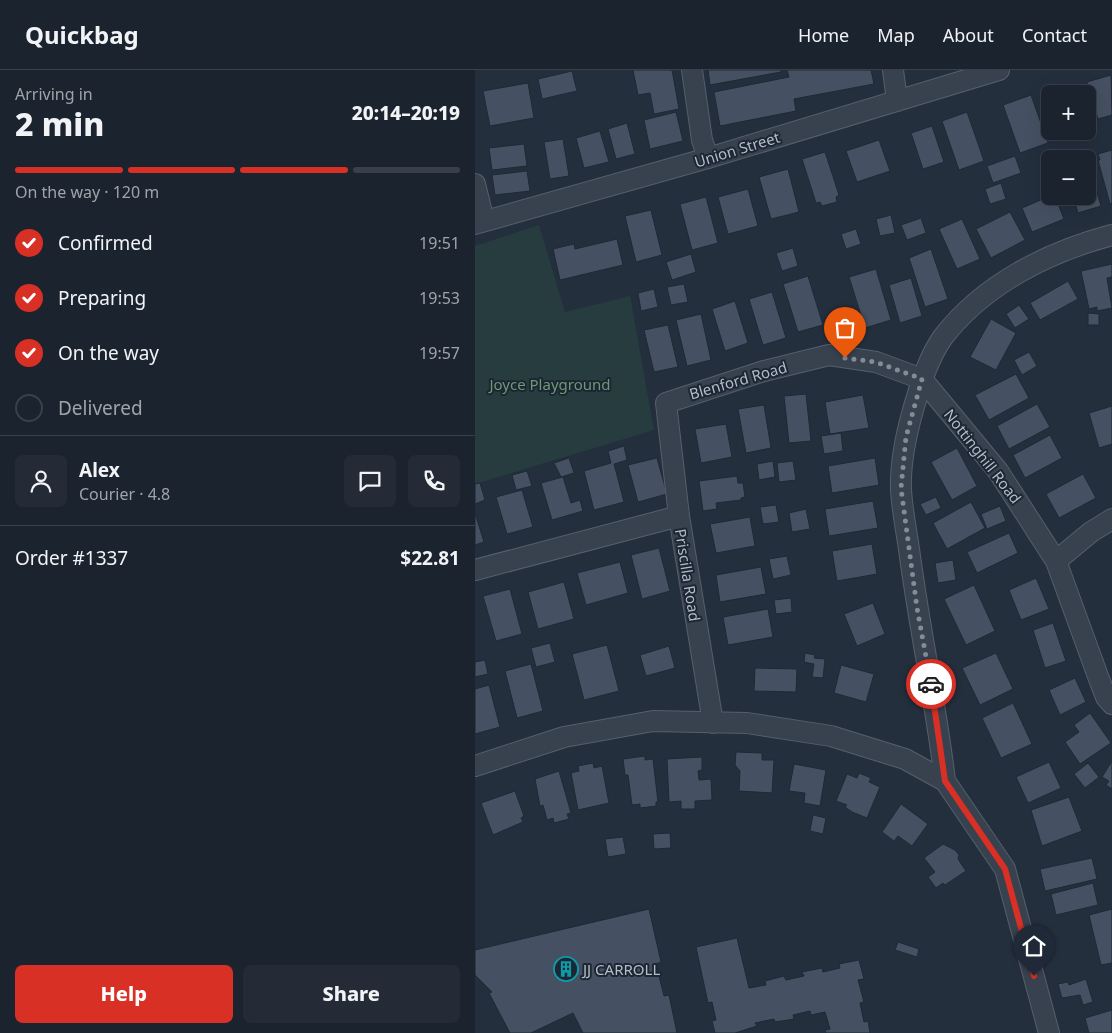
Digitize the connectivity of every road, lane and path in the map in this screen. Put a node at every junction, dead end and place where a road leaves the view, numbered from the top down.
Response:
1 (692, 70) edge
2 (893, 70) edge
3 (999, 70) edge
4 (897, 101) junction
5 (708, 158) junction
6 (475, 184) edge
7 (480, 223) edge
8 (1112, 235) edge
9 (922, 379) junction
10 (679, 516) junction
11 (1112, 519) edge
12 (1056, 561) junction
13 (475, 570) edge
14 (1112, 704) edge
15 (713, 723) junction
16 (475, 766) edge
17 (945, 781) junction
18 (1049, 1033) edge

1 - 5 street
2 - 4 street
3 - 4 street, Union Street
4 - 5 street, Union Street
5 - 7 street, Union Street
6 - 7 street
8 - 9 street
9 - 10 street, Blenford Road
9 - 12 street, Nottinghill Road
9 - 17 street
10 - 13 street, Priscilla Road
10 - 15 street, Priscilla Road
11 - 12 street
12 - 14 street, Nottinghill Road
15 - 16 street
15 - 17 street
17 - 18 street

